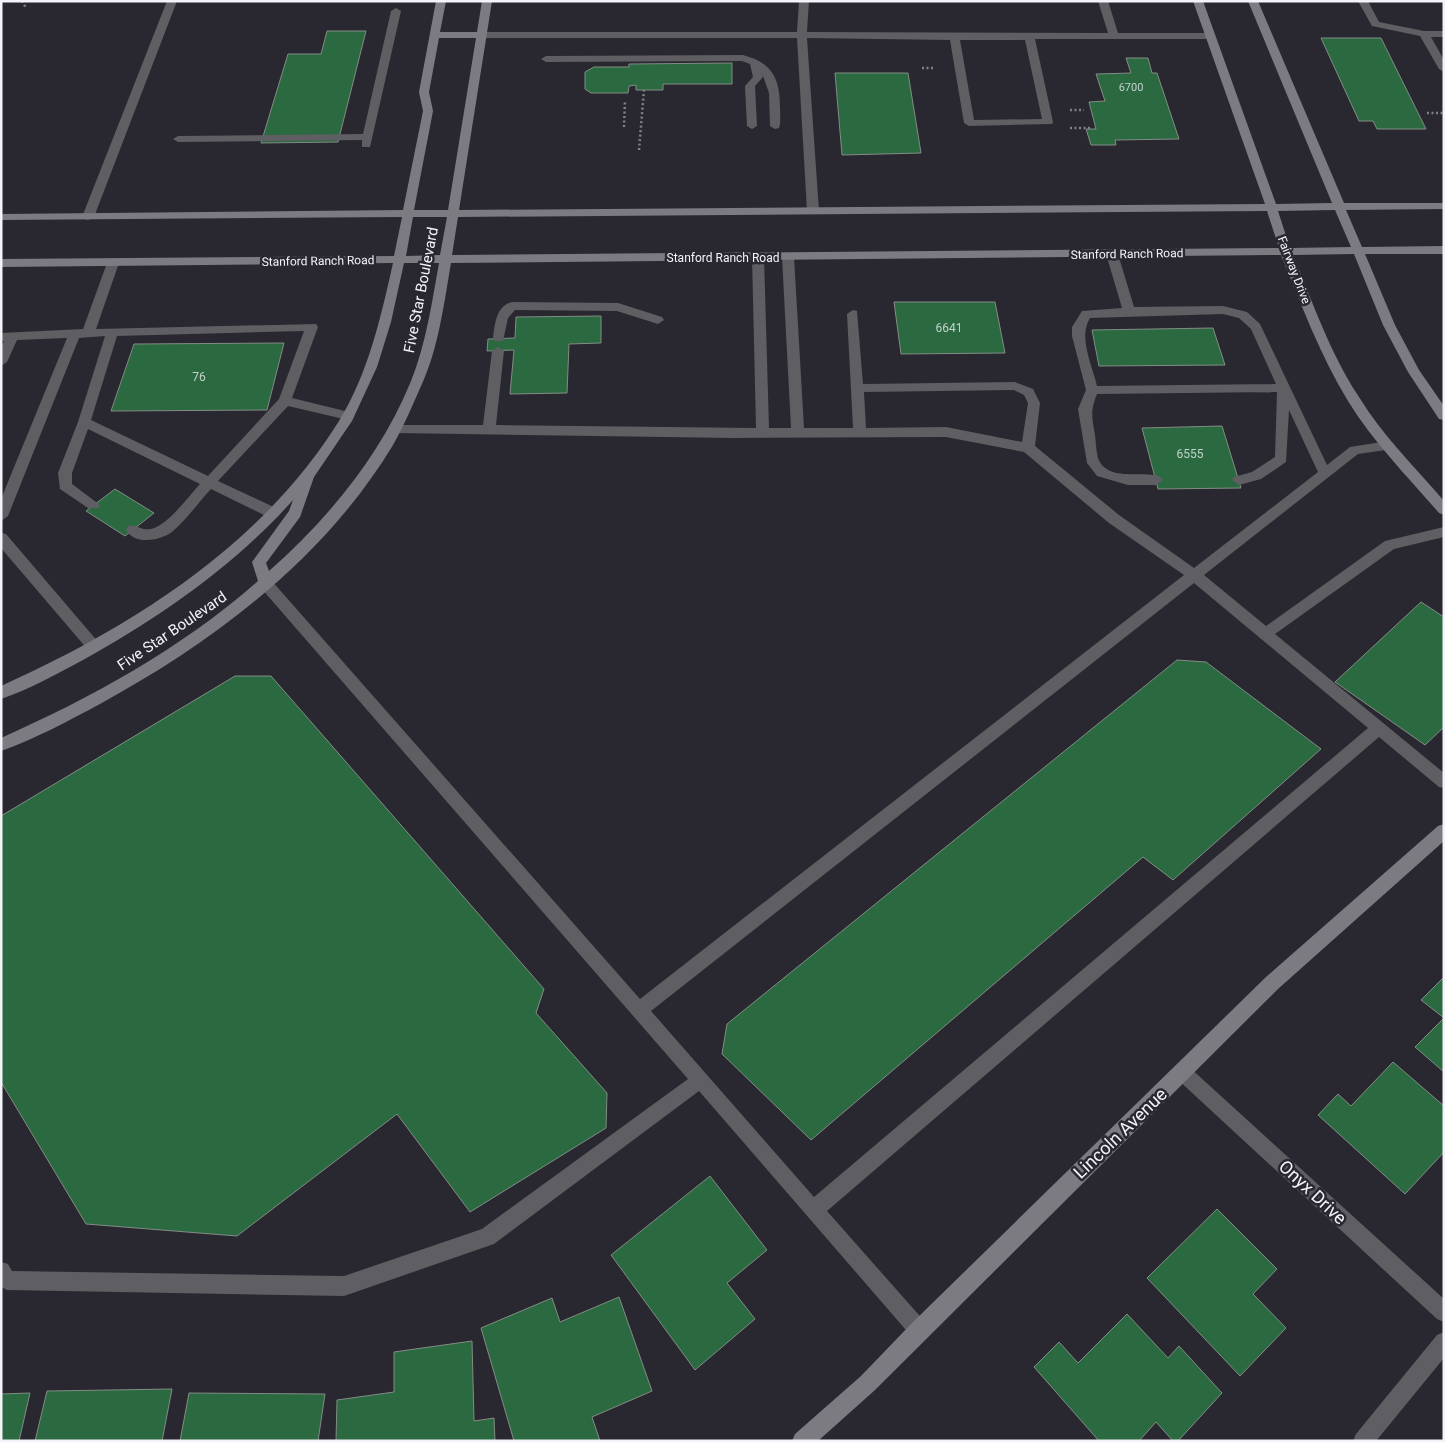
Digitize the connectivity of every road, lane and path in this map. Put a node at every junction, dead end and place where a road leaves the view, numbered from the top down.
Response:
1 (22, 1) edge
2 (172, 1) edge
3 (441, 1) edge
4 (487, 1) edge
5 (804, 1) edge
6 (1103, 1) edge
7 (1198, 1) edge
8 (1253, 1) edge
9 (1363, 1) edge
10 (26, 8) dead end
11 (396, 11) dead end
12 (434, 34) junction
13 (1424, 34) junction
14 (1444, 34) edge
15 (482, 35) junction
16 (802, 35) junction
17 (954, 36) junction
18 (1028, 36) junction
19 (1114, 36) junction
20 (1210, 36) junction
21 (546, 59) dead end
22 (754, 61) junction
23 (1444, 69) edge
24 (644, 90) dead end
25 (625, 100) dead end
26 (1427, 113) dead end
27 (1444, 113) edge
28 (752, 126) dead end
29 (775, 126) dead end
30 (624, 127) dead end
31 (178, 139) dead end
32 (639, 150) dead end
33 (1444, 206) edge
34 (1272, 207) junction
35 (1340, 207) junction
36 (813, 211) junction
37 (407, 214) junction
38 (453, 214) junction
39 (1, 217) edge
40 (88, 217) junction
41 (1444, 250) edge
42 (1359, 252) junction
43 (1286, 253) junction
44 (1112, 254) junction
45 (758, 257) junction
46 (788, 257) junction
47 (445, 260) junction
48 (398, 261) junction
49 (1, 263) edge
50 (112, 263) junction
51 (1129, 311) junction
52 (853, 314) dead end
53 (658, 320) dead end
54 (112, 332) junction
55 (88, 333) junction
56 (74, 335) junction
57 (6, 337) edge
58 (1, 362) edge
59 (857, 388) junction
60 (1283, 388) junction
61 (1092, 390) junction
62 (285, 401) junction
63 (348, 416) junction
64 (1444, 416) edge
65 (84, 422) junction
66 (396, 428) junction
67 (489, 430) junction
68 (763, 433) junction
69 (798, 433) junction
70 (860, 433) junction
71 (1388, 446) junction
72 (1028, 448) junction
73 (311, 470) junction
74 (1325, 474) junction
75 (1156, 480) dead end
76 (1239, 480) dead end
77 (210, 482) junction
78 (93, 505) dead end
79 (1444, 510) edge
80 (273, 512) junction
81 (2, 514) edge
82 (133, 530) dead end
83 (1444, 532) edge
84 (4, 545) edge
85 (1194, 575) junction
86 (266, 584) junction
87 (1266, 634) junction
88 (94, 647) junction
89 (1, 693) edge
90 (1379, 728) junction
91 (1, 745) edge
92 (1444, 782) edge
93 (1444, 831) edge
94 (639, 1010) junction
95 (1182, 1072) junction
96 (700, 1080) junction
97 (813, 1210) junction
98 (1, 1270) edge
99 (1444, 1312) edge
100 (919, 1330) junction
101 (1444, 1342) edge
102 (802, 1441) edge
103 (1363, 1441) edge

1 - 10 path
2 - 40 street
3 - 12 main road, Five Star Boulevard
4 - 15 main road, Five Star Boulevard
5 - 16 street
6 - 19 street
7 - 20 main road, Fairway Drive
8 - 35 main road
9 - 13 street
11 - 31 street
12 - 15 main road
12 - 37 main road, Five Star Boulevard
13 - 14 street
13 - 23 street
15 - 16 street
15 - 38 main road, Five Star Boulevard
16 - 17 street
16 - 36 street
17 - 18 street
17 - 18 street
18 - 19 street
19 - 20 street
20 - 34 main road, Fairway Drive
21 - 22 street
22 - 28 street
22 - 29 street
24 - 32 path
25 - 30 path
26 - 27 path
33 - 35 main road
34 - 35 main road
34 - 36 main road
34 - 43 main road, Fairway Drive
35 - 42 main road
36 - 38 main road
37 - 38 main road
37 - 40 main road
37 - 48 main road, Five Star Boulevard
38 - 47 main road, Five Star Boulevard
39 - 40 main road
41 - 42 main road, Stanford Ranch Road
42 - 43 main road, Stanford Ranch Road
42 - 64 main road
43 - 44 main road, Stanford Ranch Road
43 - 71 main road, Fairway Drive
44 - 46 main road, Stanford Ranch Road
44 - 51 street
45 - 46 main road, Stanford Ranch Road
45 - 47 main road, Stanford Ranch Road
45 - 68 street
46 - 69 street
47 - 48 main road, Stanford Ranch Road
47 - 66 main road, Five Star Boulevard
48 - 50 main road, Stanford Ranch Road
48 - 63 main road, Five Star Boulevard
49 - 50 main road, Stanford Ranch Road
50 - 55 street
51 - 60 street
51 - 61 street
52 - 59 street
53 - 67 street
54 - 55 street
54 - 62 street
54 - 65 street
55 - 56 street
56 - 57 street
56 - 81 street
57 - 58 street
59 - 70 street
59 - 72 street
60 - 61 street
60 - 74 street
60 - 76 street
61 - 75 street
62 - 63 street
62 - 77 street
63 - 73 main road, Five Star Boulevard
65 - 77 street
65 - 78 street
66 - 67 street
66 - 86 main road, Five Star Boulevard
67 - 68 street
68 - 69 street
69 - 70 street
70 - 72 street
71 - 74 street
71 - 79 main road, Fairway Drive
72 - 85 street
73 - 80 main road, Five Star Boulevard
73 - 86 main road
74 - 85 street
77 - 80 street
77 - 82 street
80 - 88 main road, Five Star Boulevard
83 - 87 street
84 - 88 street
85 - 87 street
85 - 94 street
86 - 91 main road, Five Star Boulevard
86 - 94 street
87 - 90 street
88 - 89 main road, Five Star Boulevard
90 - 92 street
90 - 97 street
93 - 95 main road, Lincoln Avenue
94 - 96 street
95 - 99 street, Onyx Drive
95 - 100 main road, Lincoln Avenue
96 - 97 street
96 - 98 street
97 - 100 street
100 - 102 main road, Lincoln Avenue
101 - 103 street

